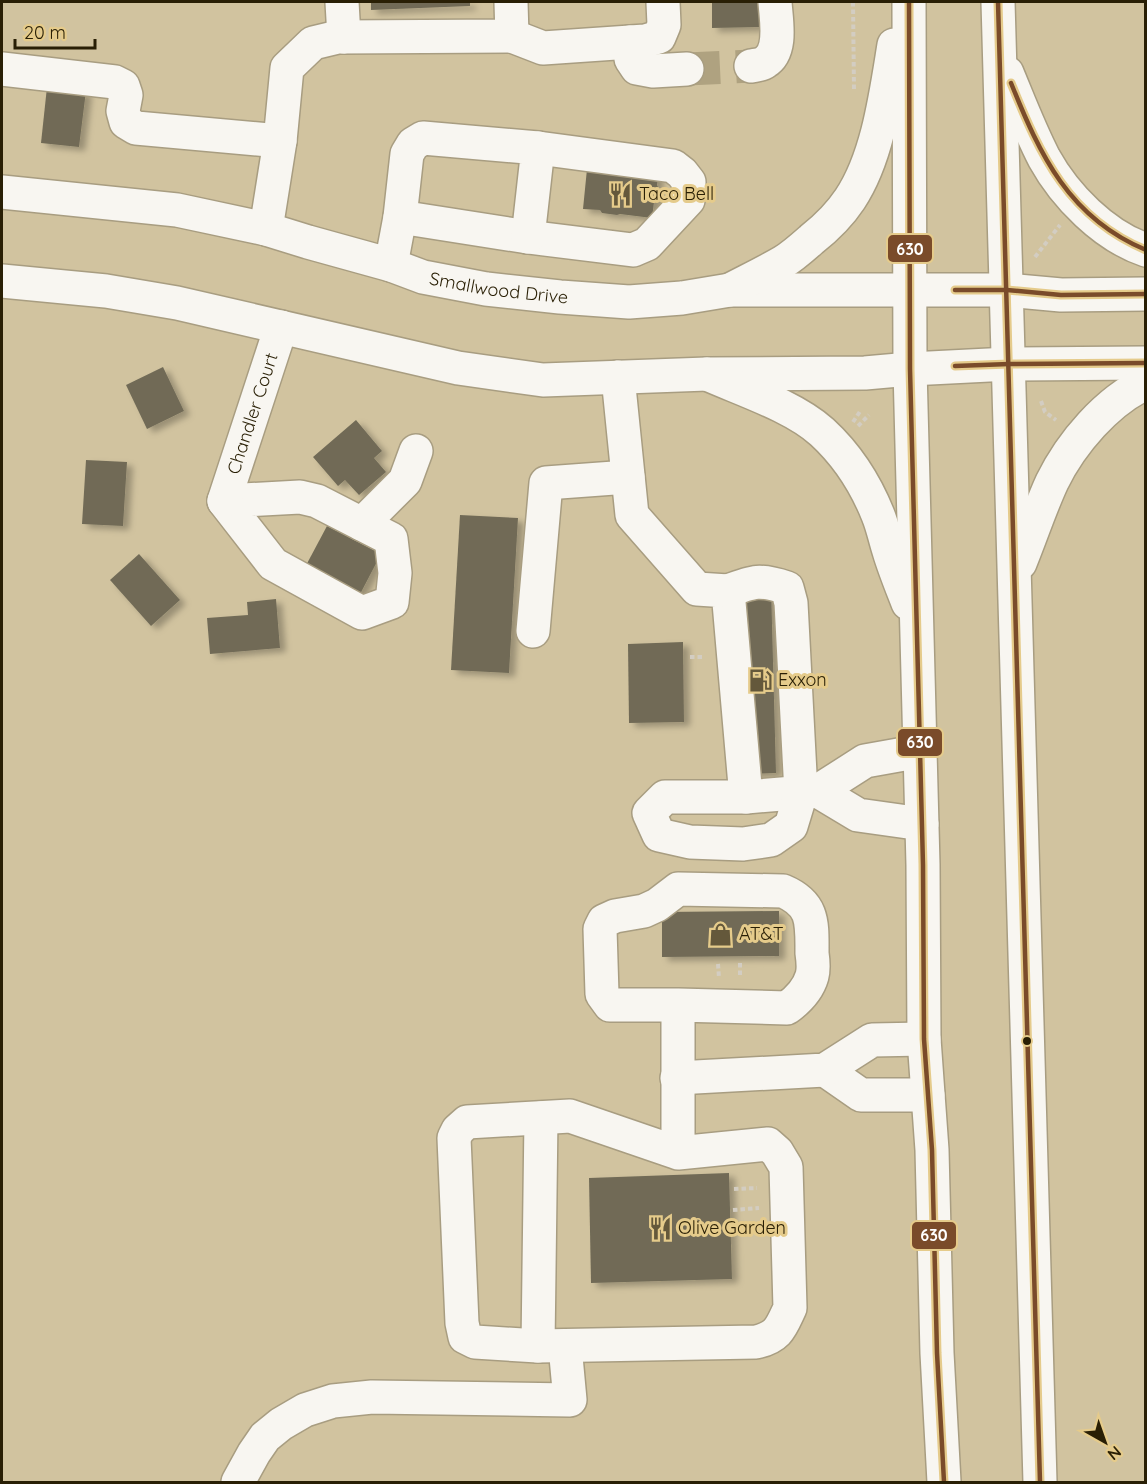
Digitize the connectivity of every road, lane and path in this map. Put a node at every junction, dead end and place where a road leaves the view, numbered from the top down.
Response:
1 (342, 2) edge
2 (511, 2) edge
3 (663, 2) edge
4 (775, 2) edge
5 (853, 2) edge
6 (902, 2) edge
7 (909, 2) edge
8 (998, 2) edge
9 (512, 36) junction
10 (344, 37) junction
11 (630, 42) junction
12 (999, 57) junction
13 (751, 66) tunnel mouth
14 (2, 69) edge
15 (687, 69) tunnel mouth
16 (854, 94) dead end
17 (280, 141) junction
18 (538, 148) junction
19 (2, 192) edge
20 (400, 217) junction
21 (1062, 222) dead end
22 (266, 229) junction
23 (528, 237) junction
24 (1146, 250) edge
25 (1029, 264) dead end
26 (391, 265) junction
27 (2, 281) edge
28 (730, 290) junction
29 (910, 290) junction
30 (1006, 290) junction
31 (1146, 294) edge
32 (281, 327) junction
33 (1146, 363) edge
34 (1009, 364) junction
35 (910, 369) junction
36 (707, 374) junction
37 (618, 377) junction
38 (1146, 383) edge
39 (1038, 394) dead end
40 (1059, 423) dead end
41 (416, 451) dead end
42 (628, 477) junction
43 (224, 501) junction
44 (362, 524) junction
45 (1014, 576) junction
46 (728, 591) junction
47 (917, 625) junction
48 (533, 631) dead end
49 (921, 751) junction
50 (810, 792) junction
51 (746, 797) junction
52 (922, 824) junction
53 (678, 1005) junction
54 (924, 1039) junction
55 (825, 1070) junction
56 (677, 1078) junction
57 (928, 1095) junction
58 (541, 1118) junction
59 (678, 1153) junction
60 (552, 1346) junction
61 (238, 1482) edge
62 (944, 1482) edge
63 (1040, 1482) edge

1 - 10 main road
2 - 9 main road
3 - 11 main road
4 - 13 main road
5 - 16 path
6 - 28 main road
7 - 29 main road
8 - 12 main road
9 - 10 main road
9 - 11 main road
10 - 17 main road
11 - 15 main road
12 - 24 main road
12 - 30 main road
14 - 17 main road
17 - 22 main road
18 - 20 main road
18 - 23 main road
18 - 23 main road
19 - 22 main road, Smallwood Drive
20 - 23 main road
20 - 26 main road
21 - 25 path
22 - 26 main road, Smallwood Drive
26 - 28 main road, Smallwood Drive
27 - 32 main road
28 - 29 main road, Smallwood Drive
29 - 30 main road, Smallwood Drive
29 - 35 main road
30 - 31 main road, Smallwood Drive
30 - 34 main road
32 - 37 main road
32 - 43 main road, Chandler Court
33 - 34 main road
34 - 35 main road
34 - 45 main road
35 - 36 main road
35 - 47 main road
36 - 37 main road
36 - 47 main road
37 - 42 main road
38 - 45 main road
39 - 40 path
41 - 44 main road
42 - 46 main road
42 - 48 main road
43 - 44 main road
43 - 44 main road
45 - 63 main road
46 - 50 main road
46 - 51 main road
47 - 49 main road
49 - 50 main road
49 - 52 main road
50 - 51 main road
50 - 51 main road
50 - 52 main road
52 - 54 main road
53 - 53 main road
53 - 56 main road
54 - 55 main road
54 - 57 main road
55 - 56 main road
55 - 57 main road
56 - 59 main road
57 - 62 main road
58 - 59 main road
58 - 60 main road
58 - 60 main road
59 - 60 main road
60 - 61 main road

